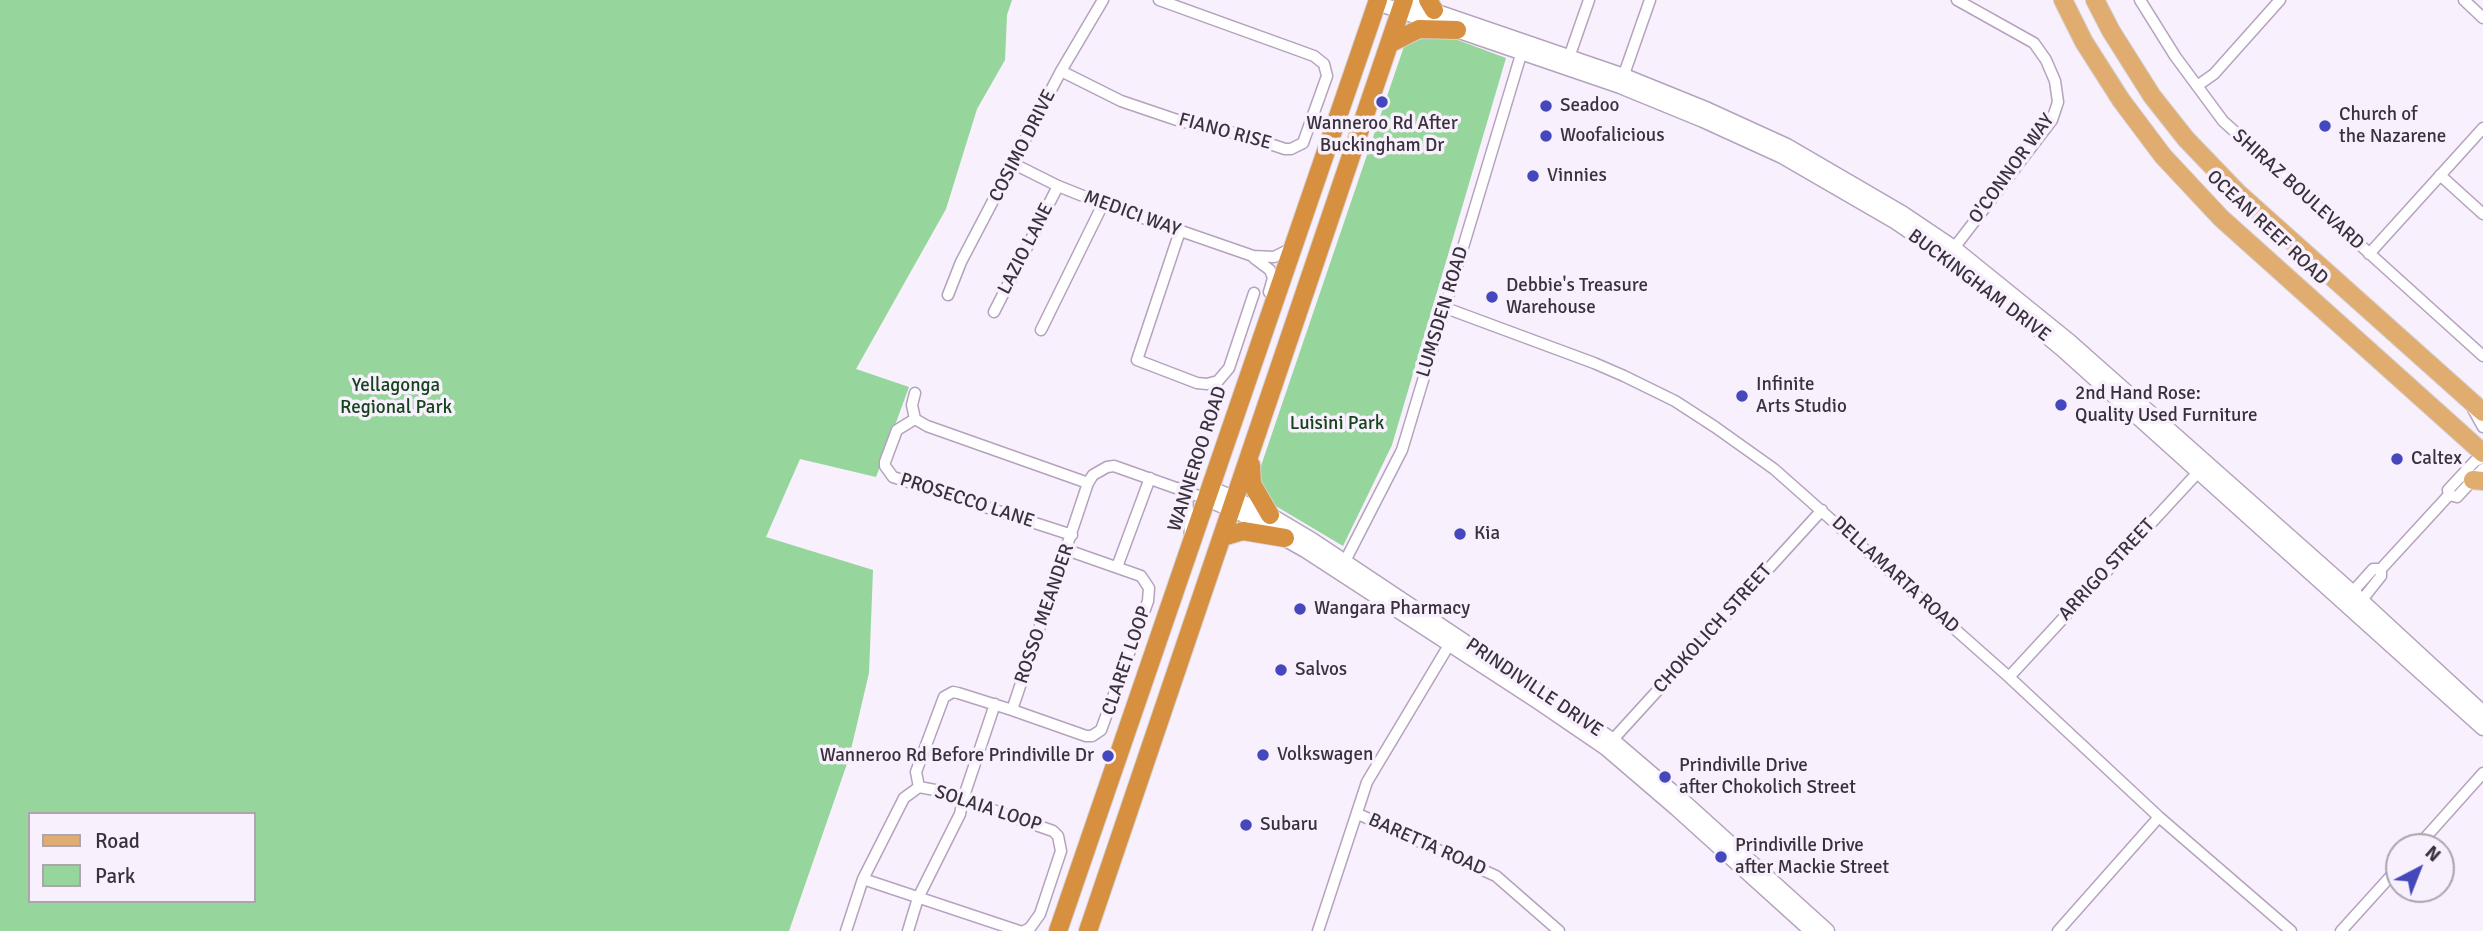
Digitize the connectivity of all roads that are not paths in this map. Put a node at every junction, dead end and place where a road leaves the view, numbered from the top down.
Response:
1 (1102, 0) edge
2 (1159, 0) edge
3 (1589, 0) edge
4 (1650, 0) edge
5 (1957, 0) edge
6 (2063, 0) edge
7 (2095, 0) edge
8 (2140, 0) edge
9 (2280, 0) edge
10 (2464, 0) edge
11 (1377, 1) edge
12 (1403, 3) edge
13 (1431, 5) edge
14 (2483, 18) edge
15 (1457, 30) junction
16 (1389, 44) junction
17 (1523, 47) junction
18 (1567, 62) junction
19 (1061, 71) junction
20 (1622, 81) junction
21 (2197, 86) junction
22 (2483, 128) edge
23 (1014, 164) junction
24 (2440, 175) junction
25 (1058, 186) junction
26 (1103, 204) junction
27 (2483, 214) edge
28 (1180, 231) junction
29 (1292, 248) junction
30 (1950, 252) junction
31 (2369, 254) junction
32 (1252, 256) junction
33 (1254, 293) dead end
34 (948, 295) dead end
35 (1443, 307) junction
36 (1270, 310) junction
37 (994, 312) dead end
38 (1041, 330) dead end
39 (2483, 356) edge
40 (915, 393) dead end
41 (2466, 397) junction
42 (2483, 412) edge
43 (915, 419) junction
44 (2483, 427) edge
45 (1252, 451) junction
46 (2483, 456) edge
47 (2202, 468) junction
48 (2480, 477) edge
49 (1150, 478) junction
50 (1088, 483) junction
51 (1179, 488) junction
52 (1208, 493) junction
53 (2449, 495) junction
54 (1235, 504) junction
55 (1822, 510) junction
56 (1270, 515) junction
57 (1072, 535) junction
58 (1223, 537) junction
59 (1284, 538) junction
60 (1067, 550) junction
61 (1189, 551) junction
62 (1117, 567) junction
63 (1342, 567) junction
64 (2353, 601) junction
65 (1452, 640) junction
66 (2009, 677) junction
67 (995, 704) junction
68 (1012, 710) junction
69 (2483, 713) edge
70 (2483, 728) edge
71 (1609, 744) junction
72 (2483, 774) edge
73 (919, 787) junction
74 (962, 800) junction
75 (1358, 814) junction
76 (2160, 817) junction
77 (2430, 833) edge
78 (863, 879) junction
79 (2385, 882) edge
80 (918, 898) junction
81 (1818, 929) edge
82 (846, 931) edge
83 (908, 931) edge
84 (1021, 931) edge
85 (1058, 931) edge
86 (1088, 931) edge
87 (1318, 931) edge
88 (1559, 931) edge
89 (2058, 931) edge
90 (2291, 931) edge
91 (2341, 931) edge

1 - 19 street, COSIMO DRIVE
2 - 19 street, FIANO RISE
3 - 18 street
4 - 20 street
5 - 30 street, O'CONNOR WAY
6 - 46 main road, OCEAN REEF ROAD
7 - 41 main road, OCEAN REEF ROAD
8 - 21 street, SHIRAZ BOULEVARD
9 - 21 street
10 - 14 street
11 - 12 street, BUCKINGHAM DRIVE
11 - 29 highway, WANNEROO ROAD
12 - 13 street, BUCKINGHAM DRIVE
12 - 15 street, BUCKINGHAM DRIVE
12 - 16 highway
13 - 17 street, BUCKINGHAM DRIVE
15 - 16 highway
15 - 17 street, BUCKINGHAM DRIVE
16 - 45 highway
17 - 18 street, BUCKINGHAM DRIVE
17 - 35 street, LUMSDEN ROAD
18 - 20 street, BUCKINGHAM DRIVE
19 - 23 street, COSIMO DRIVE
20 - 30 street, BUCKINGHAM DRIVE
21 - 31 street, SHIRAZ BOULEVARD
22 - 24 street
23 - 25 street, MEDICI WAY
23 - 34 street, COSIMO DRIVE
24 - 27 street
24 - 31 street
25 - 26 street, MEDICI WAY
25 - 37 street, LAZIO LANE
26 - 28 street, MEDICI WAY
26 - 38 street
28 - 32 street, MEDICI WAY
28 - 33 street
29 - 32 street, MEDICI WAY
29 - 36 highway, WANNEROO ROAD
30 - 47 street, BUCKINGHAM DRIVE
31 - 39 street, SHIRAZ BOULEVARD
32 - 36 street
35 - 55 street, DELLAMARTA ROAD
35 - 63 street, LUMSDEN ROAD
36 - 52 highway, WANNEROO ROAD
40 - 43 street
41 - 42 main road, OCEAN REEF ROAD
41 - 44 street
43 - 50 street
43 - 57 street, PROSECCO LANE
45 - 54 highway
45 - 56 highway
46 - 53 street
47 - 64 street, BUCKINGHAM DRIVE
47 - 66 street, ARRIGO STREET
48 - 53 street
49 - 50 street
49 - 51 street
49 - 62 street
50 - 57 street, ROSSO MEANDER
51 - 52 street
51 - 61 street
52 - 54 street, PRINDIVILLE DRIVE
52 - 61 highway, WANNEROO ROAD
53 - 64 street
54 - 56 street, PRINDIVILLE DRIVE
54 - 58 highway
54 - 59 street, PRINDIVILLE DRIVE
55 - 66 street, DELLAMARTA ROAD
55 - 71 street, CHOKOLICH STREET
56 - 63 street, PRINDIVILLE DRIVE
57 - 60 street, ROSSO MEANDER
58 - 59 highway
58 - 86 highway
59 - 63 street, PRINDIVILLE DRIVE
60 - 62 street, CLARET LOOP
60 - 68 street, ROSSO MEANDER
61 - 85 highway, WANNEROO ROAD
62 - 68 street, CLARET LOOP
63 - 65 street, PRINDIVILLE DRIVE
64 - 69 street, BUCKINGHAM DRIVE
64 - 70 street, BUCKINGHAM DRIVE
65 - 71 street, PRINDIVILLE DRIVE
65 - 75 street
66 - 76 street, DELLAMARTA ROAD
67 - 68 street, ROSSO MEANDER
67 - 73 street, ROSSO MEANDER
67 - 74 street
71 - 81 street, PRINDIVILLE DRIVE
72 - 77 street
73 - 74 street, SOLAIA LOOP
73 - 78 street, SOLAIA LOOP
74 - 80 street
74 - 84 street, SOLAIA LOOP
75 - 87 street
75 - 88 street, BARETTA ROAD
76 - 89 street
76 - 90 street, DELLAMARTA ROAD
78 - 80 street, SOLAIA LOOP
78 - 82 street, SOLAIA LOOP
79 - 91 street
80 - 83 street
80 - 84 street, SOLAIA LOOP

